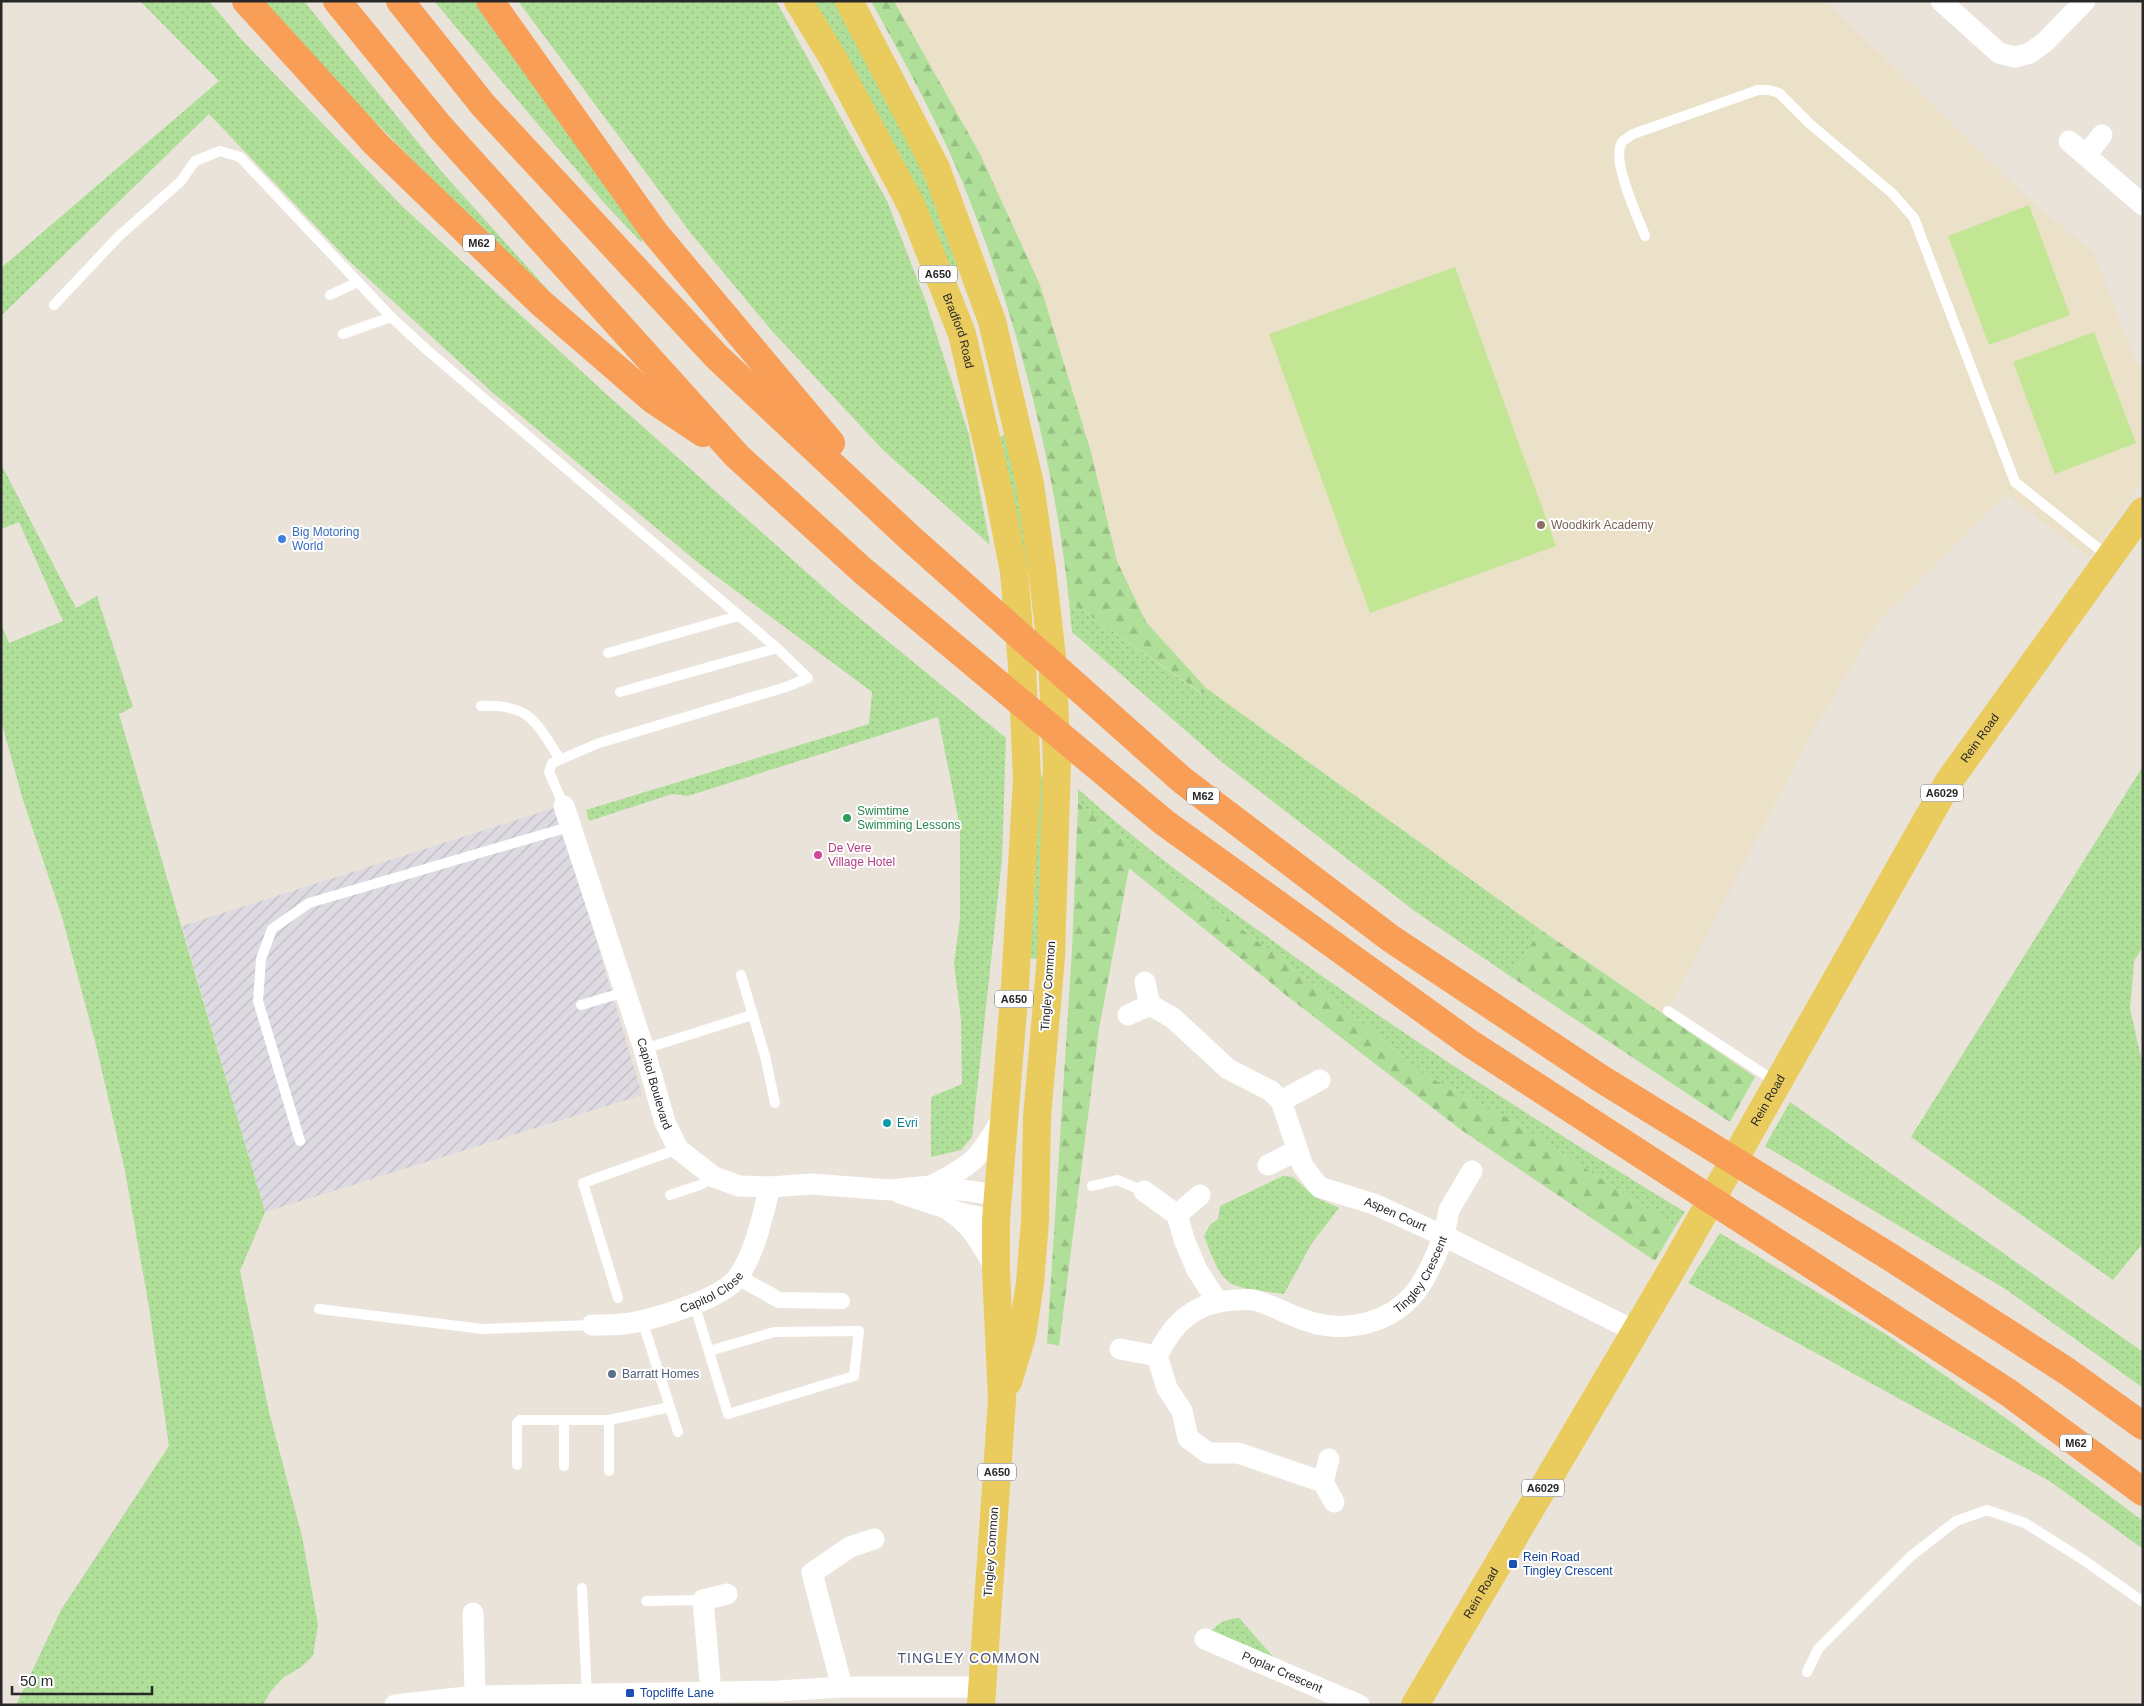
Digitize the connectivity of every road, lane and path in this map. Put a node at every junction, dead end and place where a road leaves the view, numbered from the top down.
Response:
1 (246, 1) edge
2 (337, 1) edge
3 (400, 1) edge
4 (490, 1) edge
5 (798, 1) edge
6 (850, 1) edge
7 (1941, 1) edge
8 (2085, 1) edge
9 (2102, 135) dead end
10 (2069, 140) dead end
11 (2086, 155) junction
12 (2143, 205) edge
13 (1645, 236) dead end
14 (358, 282) junction
15 (330, 295) dead end
16 (54, 305) dead end
17 (391, 317) junction
18 (343, 334) dead end
19 (737, 456) junction
20 (2143, 510) edge
21 (909, 537) junction
22 (2109, 557) junction
23 (1014, 572) joint
24 (738, 616) junction
25 (777, 648) junction
26 (608, 653) dead end
27 (620, 692) dead end
28 (481, 706) dead end
29 (560, 759) junction
30 (568, 816) junction
31 (741, 976) dead end
32 (1145, 982) dead end
33 (625, 992) junction
34 (581, 1005) dead end
35 (1150, 1005) junction
36 (1668, 1012) dead end
37 (752, 1015) junction
38 (1128, 1015) dead end
39 (644, 1049) junction
40 (1320, 1080) dead end
41 (1774, 1088) junction
42 (1281, 1102) junction
43 (776, 1103) dead end
44 (1004, 1115) junction
45 (1036, 1117) junction
46 (300, 1141) dead end
47 (678, 1150) junction
48 (1296, 1151) junction
49 (1268, 1165) dead end
50 (1472, 1171) dead end
51 (714, 1178) junction
52 (932, 1186) junction
53 (1092, 1186) dead end
54 (770, 1187) junction
55 (890, 1190) junction
56 (1144, 1191) joint
57 (670, 1195) dead end
58 (1200, 1196) dead end
59 (942, 1207) junction
60 (1002, 1207) junction
61 (1177, 1214) junction
62 (1034, 1221) junction
63 (1444, 1236) junction
64 (996, 1270) junction
65 (738, 1278) junction
66 (618, 1298) dead end
67 (842, 1301) dead end
68 (1217, 1301) junction
69 (694, 1303) junction
70 (319, 1309) dead end
71 (642, 1320) junction
72 (592, 1326) joint
73 (1635, 1331) junction
74 (1120, 1349) dead end
75 (709, 1351) junction
76 (1157, 1356) junction
77 (1002, 1400) junction
78 (670, 1407) junction
79 (564, 1420) junction
80 (609, 1420) junction
81 (2143, 1426) edge
82 (678, 1432) dead end
83 (1329, 1459) dead end
84 (517, 1466) dead end
85 (564, 1466) dead end
86 (609, 1471) dead end
87 (1323, 1482) junction
88 (2143, 1492) edge
89 (1334, 1502) dead end
90 (874, 1539) dead end
91 (582, 1588) dead end
92 (727, 1594) dead end
93 (646, 1600) dead end
94 (703, 1600) junction
95 (2143, 1602) edge
96 (472, 1613) dead end
97 (1206, 1639) dead end
98 (1807, 1672) dead end
99 (842, 1687) junction
100 (711, 1692) junction
101 (865, 1696) edge
102 (982, 1696) edge
103 (761, 1698) edge
104 (463, 1700) edge
105 (593, 1700) edge
106 (395, 1705) edge
107 (1359, 1705) edge
108 (1415, 1705) edge

1 - 19 highway, M62
2 - 19 highway, M62
3 - 21 highway, M62
4 - 21 highway, M62
5 - 23 main road, Bradford Road / A650
6 - 45 main road, Tingley Common / A650
7 - 8 street
9 - 11 street
10 - 11 street
11 - 12 street
13 - 22 lane
14 - 15 lane
14 - 16 lane
14 - 17 lane
17 - 18 lane
17 - 24 lane
19 - 88 highway, M62
20 - 22 main road, Rein Road / A6029
21 - 81 highway, M62
22 - 41 main road, Rein Road / A6029
23 - 44 main road, Tingley Common / A650
24 - 25 lane
24 - 26 lane
25 - 27 lane
25 - 29 lane
28 - 29 lane
29 - 30 lane
30 - 33 street, Capitol Boulevard
30 - 46 lane
31 - 37 lane
32 - 35 street
33 - 34 lane
33 - 39 street, Capitol Boulevard
35 - 38 street
35 - 42 street
36 - 41 lane
37 - 39 lane
37 - 43 lane
39 - 47 street, Capitol Boulevard
40 - 42 street
41 - 73 main road, Rein Road / A6029
42 - 48 street, Aspen Court
44 - 52 street, Capitol Boulevard
44 - 60 main road, Tingley Common / A650
45 - 60 main road
45 - 62 main road, Tingley Common / A650
47 - 51 street, Capitol Boulevard
47 - 66 lane
48 - 49 street
48 - 63 street, Aspen Court
50 - 63 street, Aspen Court
51 - 54 street, Capitol Boulevard
51 - 57 lane
52 - 55 street, Capitol Boulevard
52 - 60 street, Capitol Boulevard
53 - 56 lane
54 - 55 street, Capitol Boulevard
54 - 65 street, Capitol Close
55 - 59 street, Capitol Boulevard
56 - 61 street
58 - 61 street
59 - 60 street, Capitol Boulevard
59 - 64 street, Capitol Boulevard
60 - 62 main road
60 - 64 main road, Tingley Common / A650
61 - 68 street
62 - 77 main road, Tingley Common / A650
63 - 68 street, Tingley Crescent
63 - 73 street, Tingley Crescent
64 - 77 main road, Tingley Common / A650
65 - 67 street
65 - 69 street, Capitol Close
68 - 76 street, Tingley Crescent
69 - 71 street, Capitol Close
69 - 75 lane
70 - 72 lane
71 - 72 street, Capitol Close
71 - 78 lane
73 - 108 main road, Rein Road / A6029
74 - 76 street
75 - 75 lane
76 - 87 street
77 - 102 main road, Tingley Common / A650
78 - 80 lane
78 - 82 lane
79 - 80 lane
79 - 84 lane
79 - 85 lane
80 - 86 lane
83 - 87 street
87 - 89 street
90 - 99 street
91 - 105 lane
92 - 94 street
93 - 94 lane
94 - 100 street
95 - 98 lane
96 - 104 street
97 - 107 street, Poplar Crescent
99 - 101 street
99 - 103 street
100 - 103 street
100 - 105 street
101 - 102 street
104 - 105 street
104 - 106 street

